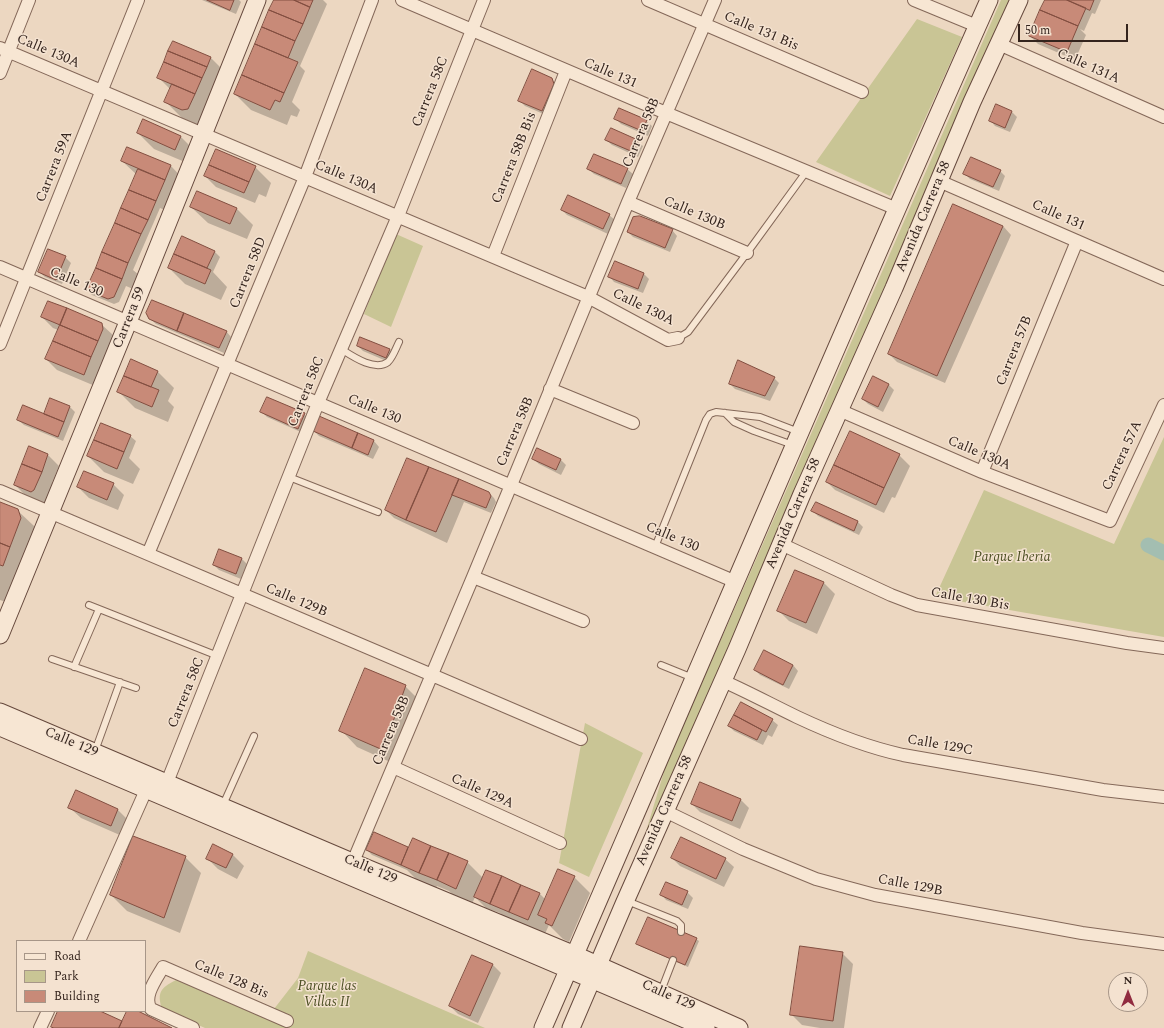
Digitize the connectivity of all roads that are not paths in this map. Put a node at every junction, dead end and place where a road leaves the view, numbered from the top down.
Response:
1 (29, 0) edge
2 (138, 0) edge
3 (257, 0) edge
4 (372, 0) edge
5 (402, 0) edge
6 (484, 0) edge
7 (648, 0) edge
8 (715, 0) edge
9 (988, 0) edge
10 (1019, 0) edge
11 (922, 1) edge
12 (705, 24) junction
13 (977, 26) junction
14 (472, 29) junction
15 (999, 44) junction
16 (4, 50) edge
17 (566, 71) junction
18 (0, 73) edge
19 (102, 91) junction
20 (862, 92) dead end
21 (666, 113) junction
22 (1164, 117) edge
23 (204, 134) junction
24 (806, 172) junction
25 (305, 177) junction
26 (939, 181) junction
27 (628, 202) junction
28 (896, 209) junction
29 (398, 216) junction
30 (1076, 241) junction
31 (747, 254) junction
32 (493, 256) junction
33 (0, 267) edge
34 (27, 278) junction
35 (1164, 279) edge
36 (588, 297) junction
37 (128, 322) junction
38 (678, 338) joint
39 (399, 342) dead end
40 (0, 344) edge
41 (341, 349) junction
42 (228, 364) junction
43 (550, 389) junction
44 (318, 403) junction
45 (1164, 405) edge
46 (840, 410) junction
47 (725, 413) junction
48 (633, 423) dead end
49 (798, 439) junction
50 (982, 472) junction
51 (290, 477) junction
52 (510, 485) junction
53 (0, 491) edge
54 (378, 512) dead end
55 (50, 513) junction
56 (1110, 521) joint
57 (781, 544) junction
58 (655, 547) junction
59 (148, 554) junction
60 (473, 577) junction
61 (736, 582) junction
62 (243, 595) junction
63 (89, 606) dead end
64 (99, 609) junction
65 (583, 621) dead end
66 (0, 635) edge
67 (1164, 648) edge
68 (218, 656) junction
69 (52, 660) dead end
70 (661, 665) dead end
71 (74, 667) junction
72 (432, 674) junction
73 (695, 679) junction
74 (723, 681) junction
75 (120, 682) junction
76 (136, 688) dead end
77 (0, 712) edge
78 (0, 727) edge
79 (254, 736) dead end
80 (581, 739) dead end
81 (95, 753) junction
82 (393, 767) junction
83 (146, 790) junction
84 (164, 790) junction
85 (1164, 797) edge
86 (222, 806) junction
87 (665, 811) junction
88 (560, 843) dead end
89 (350, 869) junction
90 (625, 900) junction
91 (681, 932) dead end
92 (79, 940) edge
93 (1164, 944) edge
94 (673, 960) dead end
95 (572, 962) junction
96 (595, 972) junction
97 (660, 992) junction
98 (48, 1012) edge
99 (286, 1021) dead end
100 (40, 1028) edge
101 (193, 1028) edge
102 (543, 1028) edge
103 (571, 1028) edge
104 (706, 1028) edge
105 (739, 1028) edge

1 - 16 street
2 - 19 street, Carrera 59A
3 - 23 main road, Carrera 59
4 - 25 street, Carrera 58D
5 - 14 street, Calle 131
6 - 14 street, Carrera 58C
7 - 12 street, Calle 131 Bis
8 - 12 street, Carrera 58B
9 - 13 main road, Avenida Carrera 58
10 - 15 main road, Avenida Carrera 58
11 - 13 street
12 - 20 street, Calle 131 Bis
12 - 21 street, Carrera 58B
13 - 28 main road, Avenida Carrera 58
14 - 17 street, Calle 131
14 - 29 street, Carrera 58C
15 - 22 street, Calle 131A
15 - 26 main road, Avenida Carrera 58
16 - 18 street
16 - 19 street, Calle 130A
17 - 21 street, Calle 131
17 - 32 street, Carrera 58B Bis
19 - 23 street, Calle 130A
19 - 34 street, Carrera 59A
21 - 24 street, Calle 131
21 - 27 street, Carrera 58B
23 - 25 street, Calle 130A
23 - 37 main road, Carrera 59
24 - 28 street, Calle 131
24 - 31 lane
25 - 29 street, Calle 130A
25 - 42 street, Carrera 58D
26 - 30 street, Calle 131
26 - 46 main road, Avenida Carrera 58
27 - 31 street, Calle 130B
27 - 36 street, Carrera 58B
28 - 49 main road, Avenida Carrera 58
29 - 32 street, Calle 130A
29 - 41 street, Carrera 58C
30 - 35 street, Calle 131
30 - 50 street, Carrera 57B
31 - 38 lane
32 - 36 street, Calle 130A
33 - 34 street, Calle 130
34 - 37 street, Calle 130
34 - 40 street, Carrera 59A
36 - 38 street, Calle 130A
36 - 43 street, Carrera 58B
37 - 42 street, Calle 130
37 - 55 main road, Carrera 59
39 - 41 lane
41 - 44 street, Carrera 58C
42 - 44 street, Calle 130
42 - 59 street, Carrera 58D
43 - 48 street
43 - 52 street, Carrera 58B
44 - 51 street, Carrera 58C
44 - 52 street, Calle 130
45 - 56 street, Carrera 57A
46 - 50 street, Calle 130A
46 - 57 main road, Avenida Carrera 58
47 - 49 lane
47 - 49 lane
47 - 58 lane
49 - 61 main road, Avenida Carrera 58
50 - 56 street, Calle 130A
51 - 54 lane
51 - 62 street, Carrera 58C
52 - 58 street, Calle 130
52 - 60 street, Carrera 58B
53 - 55 street, Calle 129B
55 - 59 street, Calle 129B
55 - 66 main road, Carrera 59
57 - 67 street, Calle 130 Bis
57 - 74 main road, Avenida Carrera 58
58 - 61 street, Calle 130
59 - 62 street, Calle 129B
60 - 65 street
60 - 72 street, Carrera 58B
61 - 73 main road, Avenida Carrera 58
62 - 68 street, Carrera 58C
62 - 72 street, Calle 129B
63 - 64 lane
64 - 68 lane
64 - 71 lane
68 - 84 street, Carrera 58C
69 - 71 lane
70 - 73 lane
71 - 75 lane
72 - 80 street, Calle 129B
72 - 82 street, Carrera 58B
73 - 95 main road, Avenida Carrera 58
74 - 85 street, Calle 129C
74 - 87 main road, Avenida Carrera 58
75 - 76 lane
75 - 81 lane
77 - 81 main road, Calle 129
78 - 83 main road, Calle 129
79 - 86 lane
81 - 84 main road, Calle 129
82 - 88 street, Calle 129A
82 - 89 street, Carrera 58B
83 - 84 main road, Calle 129
83 - 92 street
84 - 86 main road, Calle 129
84 - 89 main road, Calle 129
86 - 89 main road, Calle 129
87 - 90 main road, Avenida Carrera 58
87 - 93 street, Calle 129B
89 - 95 main road, Calle 129
90 - 91 lane
90 - 96 main road, Avenida Carrera 58
94 - 97 lane
95 - 96 main road, Calle 129
95 - 102 main road, Avenida Carrera 58
96 - 97 main road, Calle 129
96 - 103 main road, Avenida Carrera 58
96 - 104 main road, Calle 129
97 - 105 main road, Calle 129
98 - 100 street
99 - 101 street, Calle 128 Bis

